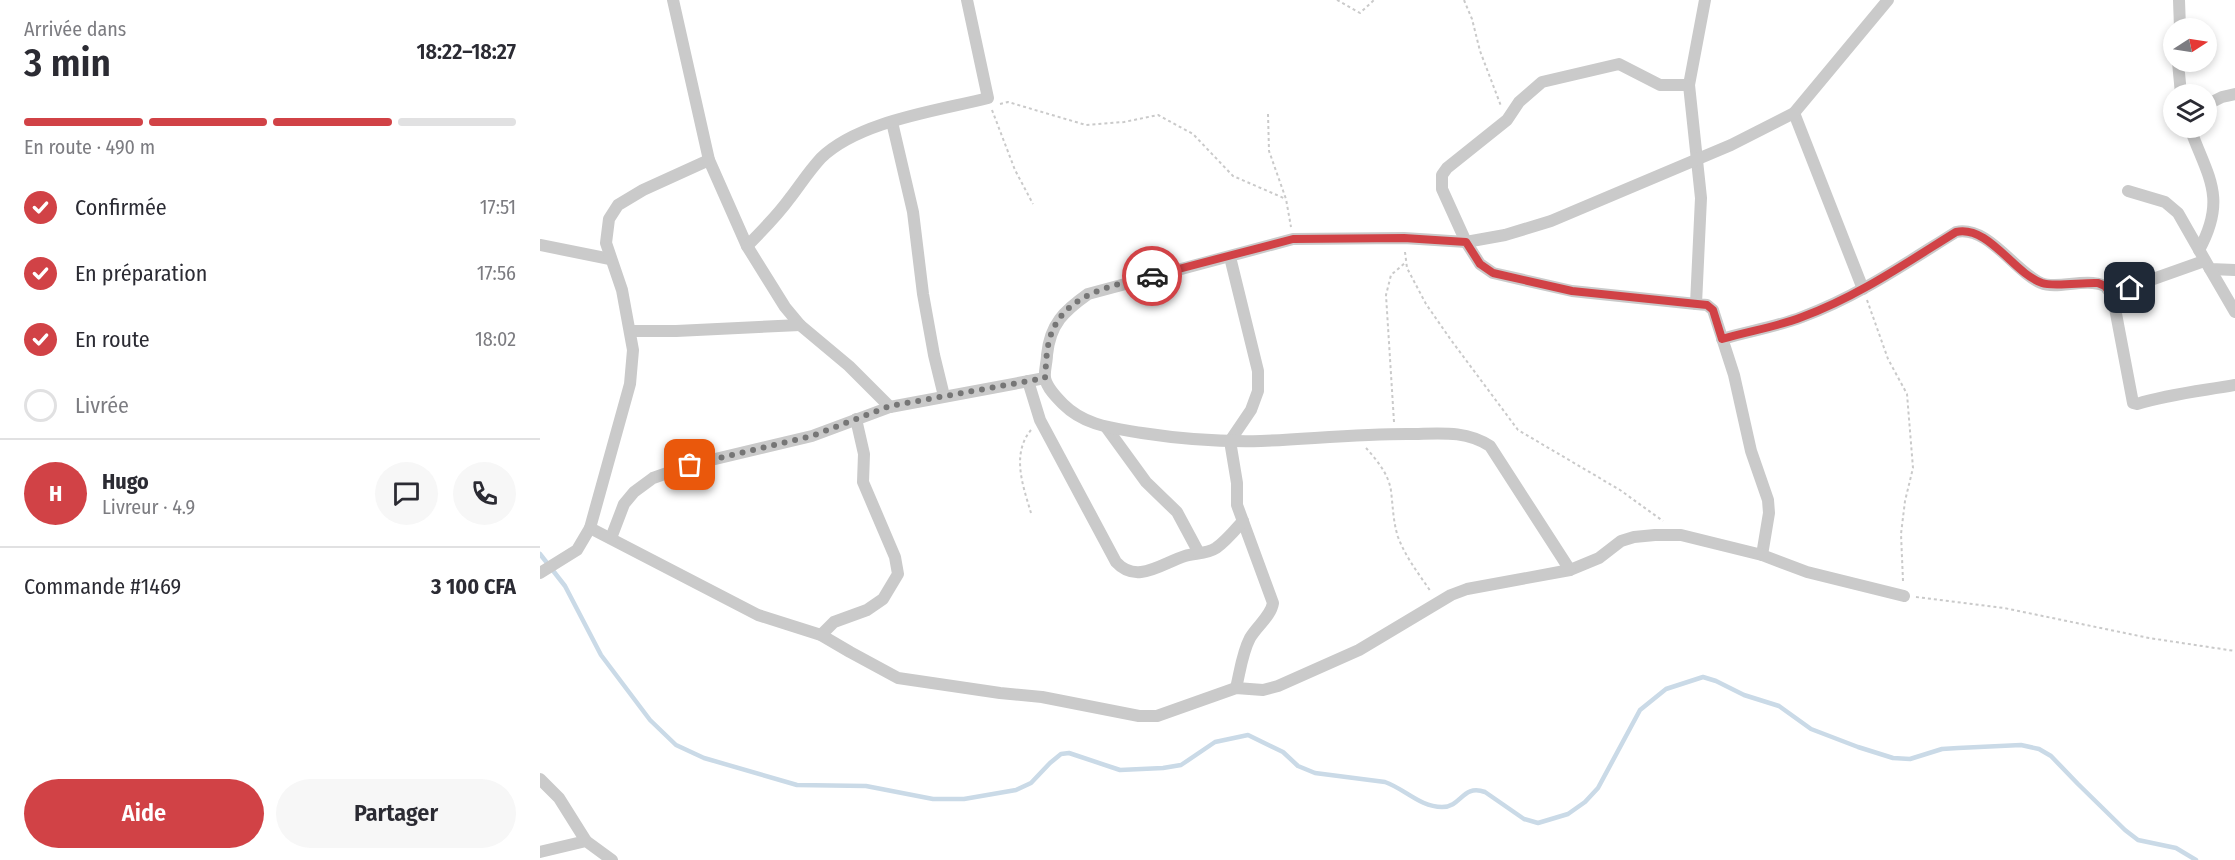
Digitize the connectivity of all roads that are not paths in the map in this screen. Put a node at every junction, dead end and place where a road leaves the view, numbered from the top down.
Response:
1 (673, 0) edge
2 (967, 0) edge
3 (1705, 0) edge
4 (1888, 0) edge
5 (2179, 0) edge
6 (2180, 18) edge
7 (1689, 85) junction
8 (2235, 93) edge
9 (2217, 100) edge
10 (1794, 113) junction
11 (892, 122) junction
12 (2194, 138) edge
13 (709, 160) junction
14 (1698, 160) junction
15 (2128, 191) dead end
16 (1466, 242) junction
17 (540, 245) edge
18 (747, 246) junction
19 (1230, 257) junction
20 (610, 259) junction
21 (2205, 260) junction
22 (2235, 270) edge
23 (1863, 290) junction
24 (2111, 294) junction
25 (1696, 304) junction
26 (2235, 312) edge
27 (800, 325) junction
28 (631, 331) junction
29 (1722, 339) junction
30 (1045, 378) junction
31 (1028, 381) junction
32 (2235, 385) edge
33 (944, 396) junction
34 (890, 406) junction
35 (856, 419) junction
36 (1106, 427) junction
37 (1230, 441) junction
38 (1243, 521) junction
39 (590, 528) junction
40 (611, 538) junction
41 (1199, 553) junction
42 (1762, 555) junction
43 (1570, 570) junction
44 (541, 572) edge
45 (1904, 596) road end
46 (821, 634) junction
47 (1236, 688) junction
48 (540, 779) edge
49 (586, 841) junction
50 (540, 852) edge
51 (612, 860) edge

1 - 13 street
2 - 11 street
3 - 7 street
4 - 10 street
5 - 6 street
7 - 14 street
7 - 16 street
8 - 9 street
10 - 14 street
10 - 23 street
11 - 18 street
11 - 33 street
12 - 21 street
13 - 18 street
13 - 20 street
14 - 16 street
14 - 25 street
15 - 21 street
16 - 19 street
16 - 25 street
17 - 20 street
18 - 27 street
19 - 30 street
19 - 37 street
20 - 28 street
21 - 22 street
21 - 24 street
21 - 26 street
23 - 24 street
23 - 29 street
24 - 32 street
25 - 29 street
27 - 28 street
27 - 34 street
28 - 39 street
29 - 42 street
30 - 31 street
30 - 36 street
31 - 33 street
31 - 41 street
33 - 34 street
34 - 35 street
35 - 40 street
35 - 46 street
36 - 37 street
36 - 41 street
37 - 38 street
37 - 43 street
38 - 41 street
38 - 47 street
39 - 40 street
39 - 44 street
40 - 46 street
42 - 43 street
42 - 45 street
43 - 47 street
46 - 47 street
48 - 49 street
49 - 50 street
49 - 51 street

